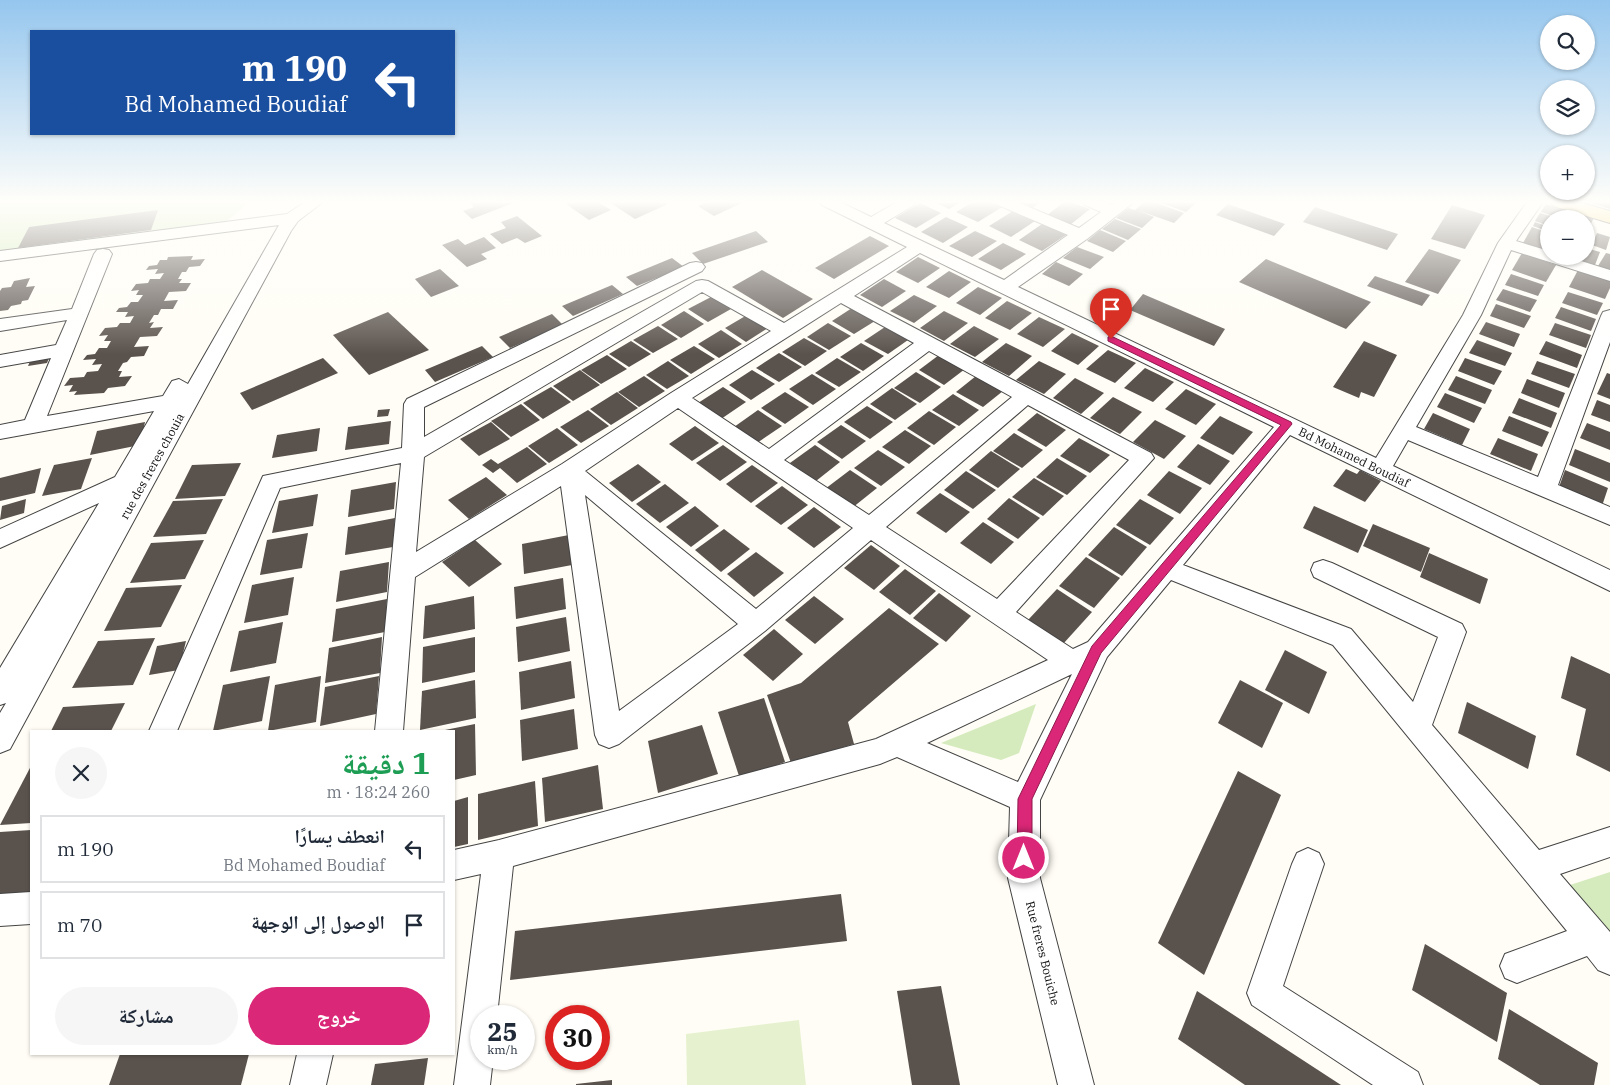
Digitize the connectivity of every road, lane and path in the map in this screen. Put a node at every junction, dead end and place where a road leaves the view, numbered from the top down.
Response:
1 (33, 253) edge
2 (112, 253) edge
3 (266, 253) edge
4 (910, 253) edge
5 (934, 253) edge
6 (1056, 253) edge
7 (1501, 253) edge
8 (1536, 253) edge
9 (103, 254) junction
10 (0, 256) edge
11 (0, 267) edge
12 (696, 267) dead end
13 (1610, 276) edge
14 (1006, 288) junction
15 (841, 296) junction
16 (79, 313) junction
17 (1610, 316) edge
18 (0, 325) edge
19 (785, 331) junction
20 (927, 343) junction
21 (64, 350) junction
22 (0, 361) edge
23 (1027, 395) junction
24 (678, 398) junction
25 (180, 400) junction
26 (1287, 424) junction
27 (33, 426) junction
28 (1403, 430) junction
29 (0, 432) edge
30 (413, 453) junction
31 (769, 460) junction
32 (570, 470) junction
33 (1380, 470) junction
34 (149, 472) junction
35 (122, 482) junction
36 (1545, 489) junction
37 (1610, 516) edge
38 (873, 528) junction
39 (0, 539) edge
40 (1166, 568) junction
41 (1323, 570) dead end
42 (402, 573) junction
43 (1610, 581) edge
44 (1000, 613) junction
45 (756, 624) junction
46 (1097, 650) junction
47 (1071, 662) junction
48 (0, 693) edge
49 (1418, 726) junction
50 (163, 730) edge
51 (389, 730) edge
52 (0, 740) edge
53 (897, 743) junction
54 (1025, 799) junction
55 (1610, 842) edge
56 (499, 855) junction
57 (1308, 864) dead end
58 (455, 865) edge
59 (1534, 866) junction
60 (30, 908) edge
61 (0, 910) edge
62 (1602, 948) edge
63 (1517, 966) dead end
64 (315, 1055) edge
65 (308, 1085) edge
66 (472, 1085) edge
67 (1076, 1085) edge
68 (1405, 1085) edge

1 - 10 street
2 - 9 street
3 - 25 street, rue des freres chouia
4 - 15 street
5 - 14 street, Bd Mohamed Boudiaf
6 - 14 street
7 - 28 street
8 - 13 street
9 - 11 street
9 - 16 street
12 - 30 street
14 - 26 street, Bd Mohamed Boudiaf
15 - 19 street
15 - 20 street
16 - 18 street
16 - 21 street
17 - 36 street
19 - 24 street
19 - 30 street
20 - 23 street
20 - 31 street
21 - 22 street
21 - 27 street
23 - 38 street
23 - 44 street
24 - 31 street
24 - 32 street
25 - 27 street
25 - 34 street, rue des freres chouia
25 - 35 street
26 - 33 street, Bd Mohamed Boudiaf
26 - 40 street, Rue freres Bouiche
27 - 29 street
28 - 33 street
28 - 36 street
30 - 42 street
30 - 50 street
31 - 38 street
32 - 42 street
32 - 45 street
32 - 45 street
33 - 43 street, Bd Mohamed Boudiaf
34 - 35 street
34 - 52 street, rue des freres chouia
35 - 39 street
35 - 48 street
36 - 37 street
38 - 44 street
38 - 45 street
40 - 46 street, Rue freres Bouiche
40 - 49 street
41 - 49 street
42 - 51 street
44 - 47 street
46 - 47 street
46 - 54 street, Rue freres Bouiche
47 - 53 street
49 - 59 street
53 - 54 street
53 - 56 street
54 - 67 street, Rue freres Bouiche
55 - 59 street
56 - 58 street
56 - 66 street
57 - 68 street
59 - 62 street
60 - 61 street
62 - 63 street
64 - 65 street

